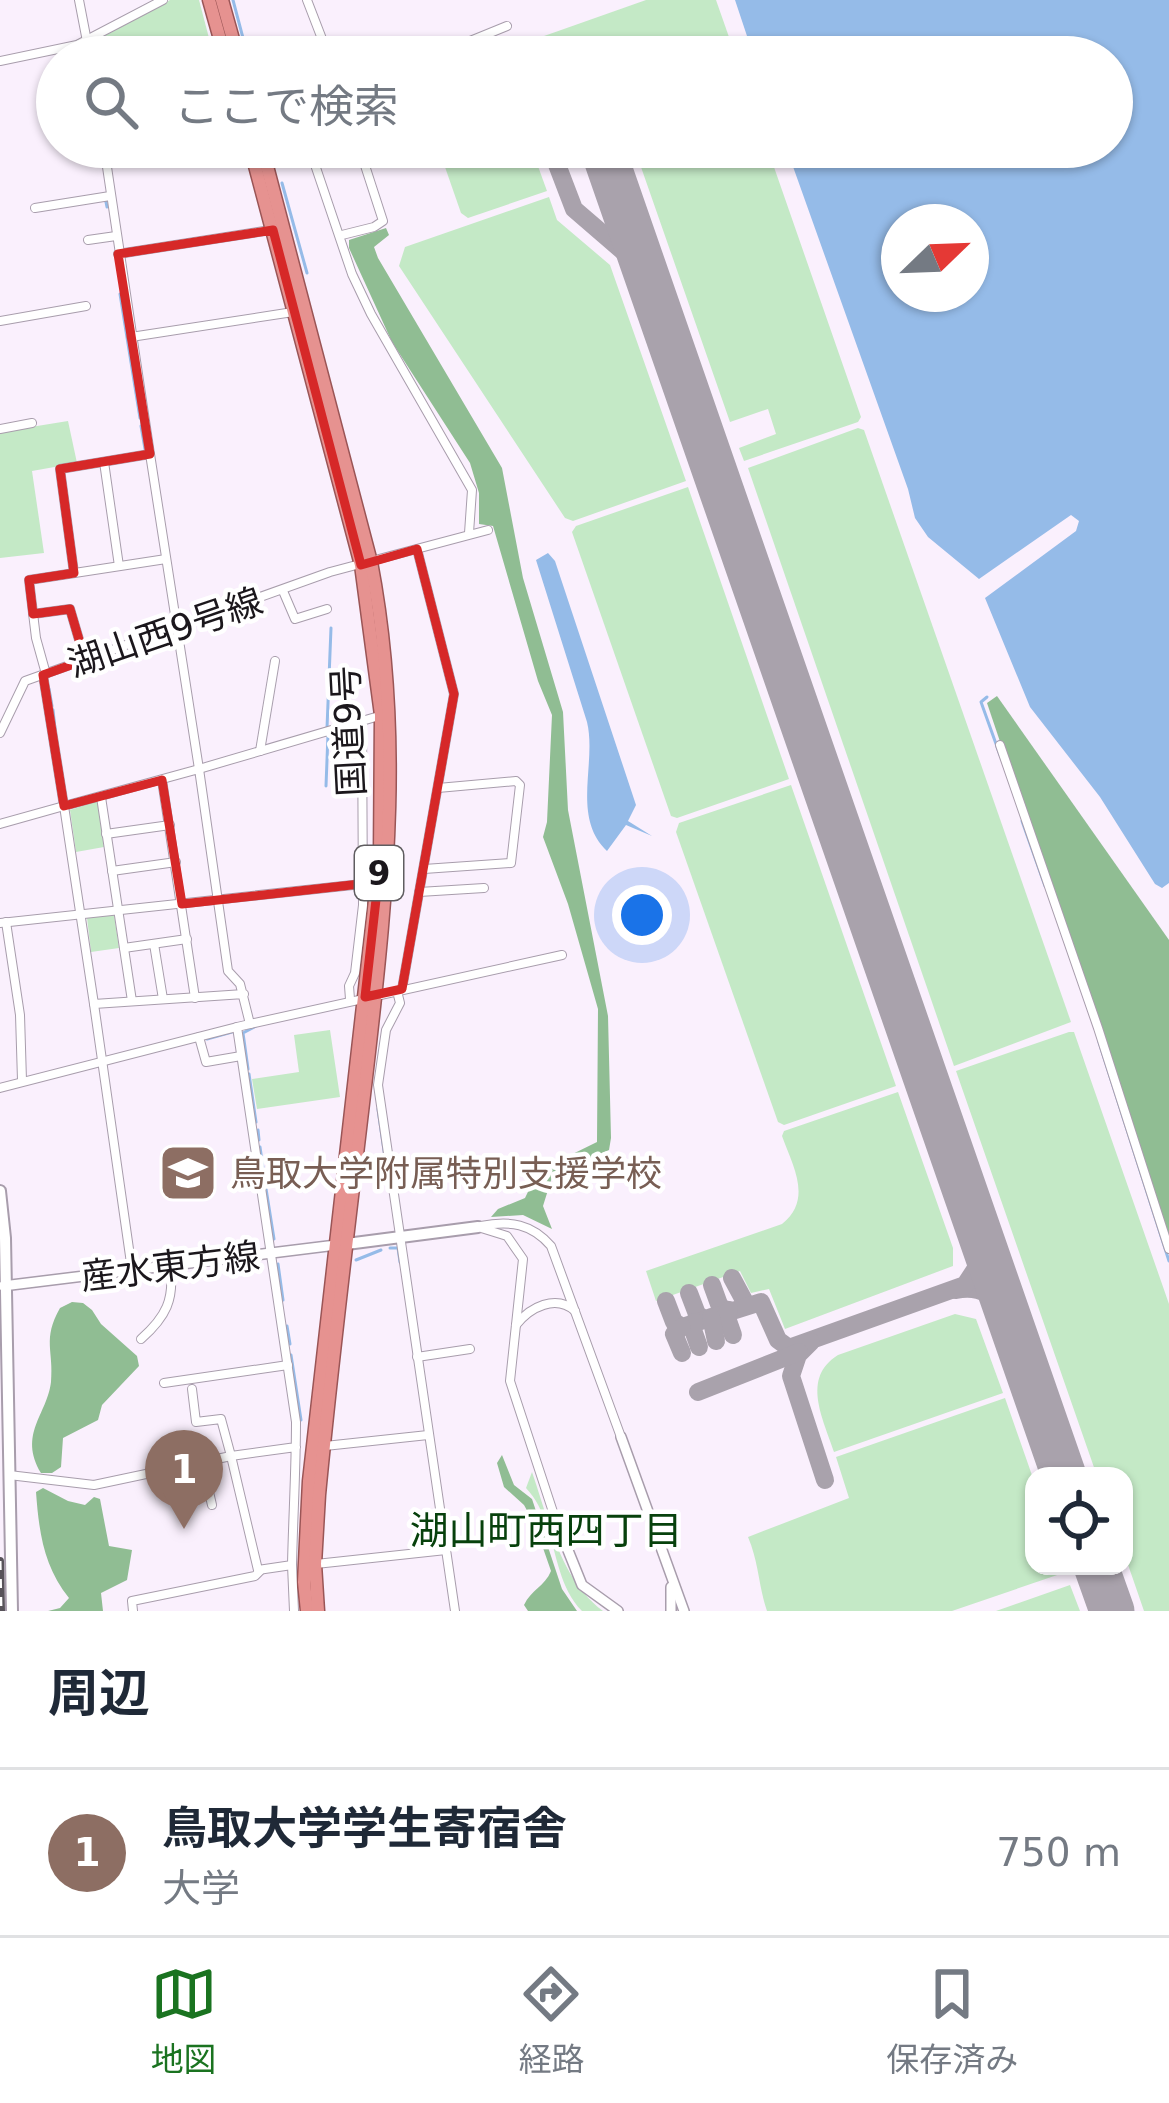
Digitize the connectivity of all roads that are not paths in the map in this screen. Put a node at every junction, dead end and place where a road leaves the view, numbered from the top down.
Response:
1 (80, 0) edge
2 (163, 0) edge
3 (209, 0) edge
4 (222, 0) edge
5 (307, 0) edge
6 (507, 26) dead end
7 (86, 36) edge
8 (96, 36) edge
9 (219, 36) edge
10 (232, 36) edge
11 (321, 36) edge
12 (482, 36) edge
13 (36, 53) edge
14 (0, 61) edge
15 (107, 168) edge
16 (256, 168) edge
17 (267, 168) edge
18 (317, 168) edge
19 (366, 168) edge
20 (110, 196) junction
21 (35, 208) dead end
22 (272, 230) junction
23 (342, 235) junction
24 (116, 236) junction
25 (88, 240) dead end
26 (118, 254) junction
27 (86, 306) dead end
28 (295, 311) junction
29 (0, 321) edge
30 (131, 337) junction
31 (32, 423) dead end
32 (0, 429) edge
33 (151, 454) junction
34 (104, 462) junction
35 (488, 530) dead end
36 (469, 533) junction
37 (417, 549) junction
38 (166, 559) junction
39 (366, 564) junction
40 (119, 566) junction
41 (74, 573) junction
42 (283, 591) junction
43 (327, 609) dead end
44 (33, 614) junction
45 (177, 628) junction
46 (85, 660) junction
47 (274, 661) dead end
48 (44, 675) junction
49 (381, 716) junction
50 (362, 721) junction
51 (0, 733) edge
52 (1000, 746) dead end
53 (260, 751) junction
54 (199, 770) junction
55 (162, 780) junction
56 (438, 788) junction
57 (100, 797) junction
58 (64, 806) junction
59 (0, 824) edge
60 (170, 825) junction
61 (106, 835) junction
62 (176, 862) junction
63 (362, 868) junction
64 (379, 869) junction
65 (423, 869) junction
66 (112, 871) junction
67 (362, 884) junction
68 (484, 888) dead end
69 (419, 892) junction
70 (218, 899) junction
71 (182, 904) junction
72 (118, 910) junction
73 (82, 914) junction
74 (3, 923) edge
75 (187, 939) junction
76 (154, 944) junction
77 (124, 948) junction
78 (562, 955) dead end
79 (399, 990) junction
80 (244, 994) junction
81 (364, 997) junction
82 (195, 998) junction
83 (163, 999) junction
84 (132, 1001) junction
85 (94, 1004) junction
86 (250, 1024) junction
87 (237, 1027) junction
88 (199, 1037) junction
89 (241, 1056) junction
90 (101, 1062) junction
91 (22, 1080) junction
92 (0, 1088) edge
93 (0, 1191) edge
94 (478, 1227) junction
95 (400, 1238) junction
96 (341, 1245) junction
97 (1169, 1249) edge
98 (272, 1253) junction
99 (170, 1265) junction
100 (132, 1270) junction
101 (3, 1286) junction
102 (571, 1296) junction
103 (554, 1303) junction
104 (578, 1316) junction
105 (515, 1326) junction
106 (141, 1339) dead end
107 (470, 1349) dead end
108 (417, 1357) junction
109 (288, 1365) junction
110 (164, 1383) dead end
111 (192, 1389) dead end
112 (428, 1435) junction
113 (621, 1437) joint
114 (323, 1446) junction
115 (296, 1447) junction
116 (232, 1456) junction
117 (202, 1462) junction
118 (8, 1475) junction
119 (212, 1505) dead end
120 (555, 1518) joint
121 (446, 1550) junction
122 (666, 1560) junction
123 (315, 1564) junction
124 (292, 1565) junction
125 (261, 1570) junction
126 (12, 1611) edge
127 (133, 1611) edge
128 (294, 1611) edge
129 (307, 1611) edge
130 (318, 1611) edge
131 (455, 1611) edge
132 (618, 1611) edge
133 (670, 1611) edge
134 (684, 1611) edge

1 - 7 street
2 - 8 street
3 - 9 highway
4 - 10 highway
5 - 11 street
6 - 12 street
13 - 14 street
15 - 20 street
16 - 22 highway, 国道9号 / 9
17 - 39 highway, 国道9号 / 9
18 - 23 street
19 - 23 street
20 - 21 street
20 - 24 street
22 - 26 street
22 - 28 highway, 国道9号 / 9
23 - 36 street
24 - 25 street
24 - 26 street
26 - 30 street
27 - 29 street
28 - 30 street
28 - 39 highway, 国道9号 / 9
30 - 33 street
31 - 32 street
33 - 34 street
33 - 38 street
34 - 40 street
34 - 41 street
35 - 36 street, 湖山西9号線
36 - 37 street, 湖山西9号線
37 - 39 street, 湖山西9号線
37 - 56 street
38 - 40 street
38 - 45 street
39 - 42 street, 湖山西9号線
39 - 49 highway, 国道9号 / 9
39 - 81 highway, 国道9号 / 9
40 - 41 street
41 - 44 street
42 - 43 street
42 - 45 street, 湖山西9号線
44 - 46 street
44 - 48 street
45 - 46 street, 湖山西9号線
45 - 54 street
46 - 48 street, 湖山西9号線
47 - 53 street
48 - 51 street, 湖山西9号線
48 - 58 street
49 - 50 street
49 - 64 highway, 国道9号 / 9
50 - 53 street
50 - 63 street
52 - 97 street
53 - 54 street
54 - 55 street
54 - 70 street
55 - 57 street
55 - 60 street
56 - 65 street
56 - 65 street
57 - 58 street
57 - 61 street
58 - 59 street
58 - 73 street
60 - 61 street
60 - 62 street
61 - 66 street
62 - 66 street
62 - 71 street
63 - 64 street
63 - 67 street
64 - 81 highway, 国道9号 / 9
65 - 69 street
66 - 72 street
67 - 70 street
67 - 81 street
68 - 69 street
69 - 79 street
70 - 71 street
70 - 80 street
71 - 72 street
71 - 75 street
72 - 73 street
72 - 77 street
73 - 74 street
73 - 85 street
74 - 91 street
75 - 76 street
75 - 82 street
76 - 77 street
76 - 83 street
77 - 84 street
78 - 79 street
79 - 81 street
79 - 95 street
80 - 82 street
80 - 86 street
81 - 86 street
81 - 96 highway, 国道9号 / 9
82 - 83 street
83 - 84 street
84 - 85 street
85 - 90 street
86 - 87 street
87 - 88 street
87 - 89 street
88 - 89 street
88 - 90 street
89 - 98 street
90 - 91 street
90 - 100 street
91 - 92 street
93 - 101 main road
94 - 95 main road
94 - 102 street
94 - 105 street
95 - 96 main road
95 - 108 street
96 - 98 street, 産水東方線
96 - 114 highway, 国道9号 / 9
96 - 129 highway, 国道9号 / 9
98 - 99 street, 産水東方線
98 - 109 street
99 - 100 street, 産水東方線
99 - 106 street
100 - 101 street, 産水東方線
101 - 118 main road
102 - 103 street
102 - 104 street
103 - 104 street
103 - 105 street
104 - 113 street
105 - 120 street
107 - 108 street
108 - 112 street
109 - 110 street
109 - 115 street
111 - 116 street
112 - 114 street
112 - 121 street
113 - 122 street
114 - 123 highway, 国道9号 / 9
115 - 116 street
115 - 124 street
116 - 117 street
116 - 125 street
117 - 118 street
117 - 119 street
118 - 126 main road
120 - 132 street
121 - 123 street
121 - 131 street
122 - 133 street
122 - 134 street
123 - 130 highway, 国道9号 / 9
124 - 125 street
124 - 128 street
125 - 127 street

